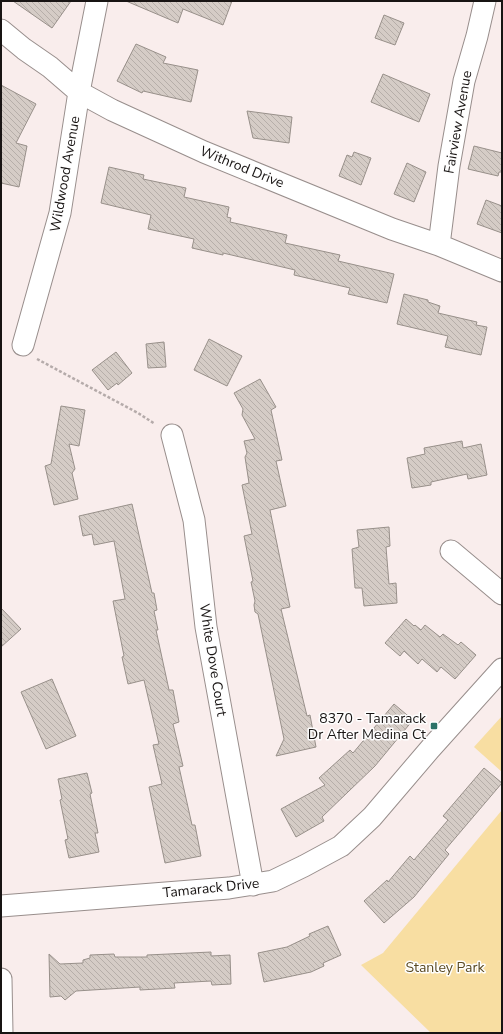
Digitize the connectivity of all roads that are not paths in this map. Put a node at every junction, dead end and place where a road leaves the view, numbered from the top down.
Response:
1 (97, 1) edge
2 (486, 1) edge
3 (1, 30) edge
4 (79, 92) junction
5 (439, 245) junction
6 (502, 271) edge
7 (22, 345) road end
8 (172, 435) road end
9 (451, 552) dead end
10 (502, 594) edge
11 (502, 669) edge
12 (253, 885) junction
13 (1, 906) edge
14 (1, 979) edge
15 (2, 1033) edge

1 - 4 street, Wildwood Avenue
2 - 5 street, Fairview Avenue
3 - 4 street, Withrod Drive
4 - 5 street, Withrod Drive
4 - 7 street, Wildwood Avenue
5 - 6 street, Withrod Drive
8 - 12 street, White Dove Court
9 - 10 street
11 - 12 street, Tamarack Drive
12 - 13 street, Tamarack Drive
14 - 15 street

